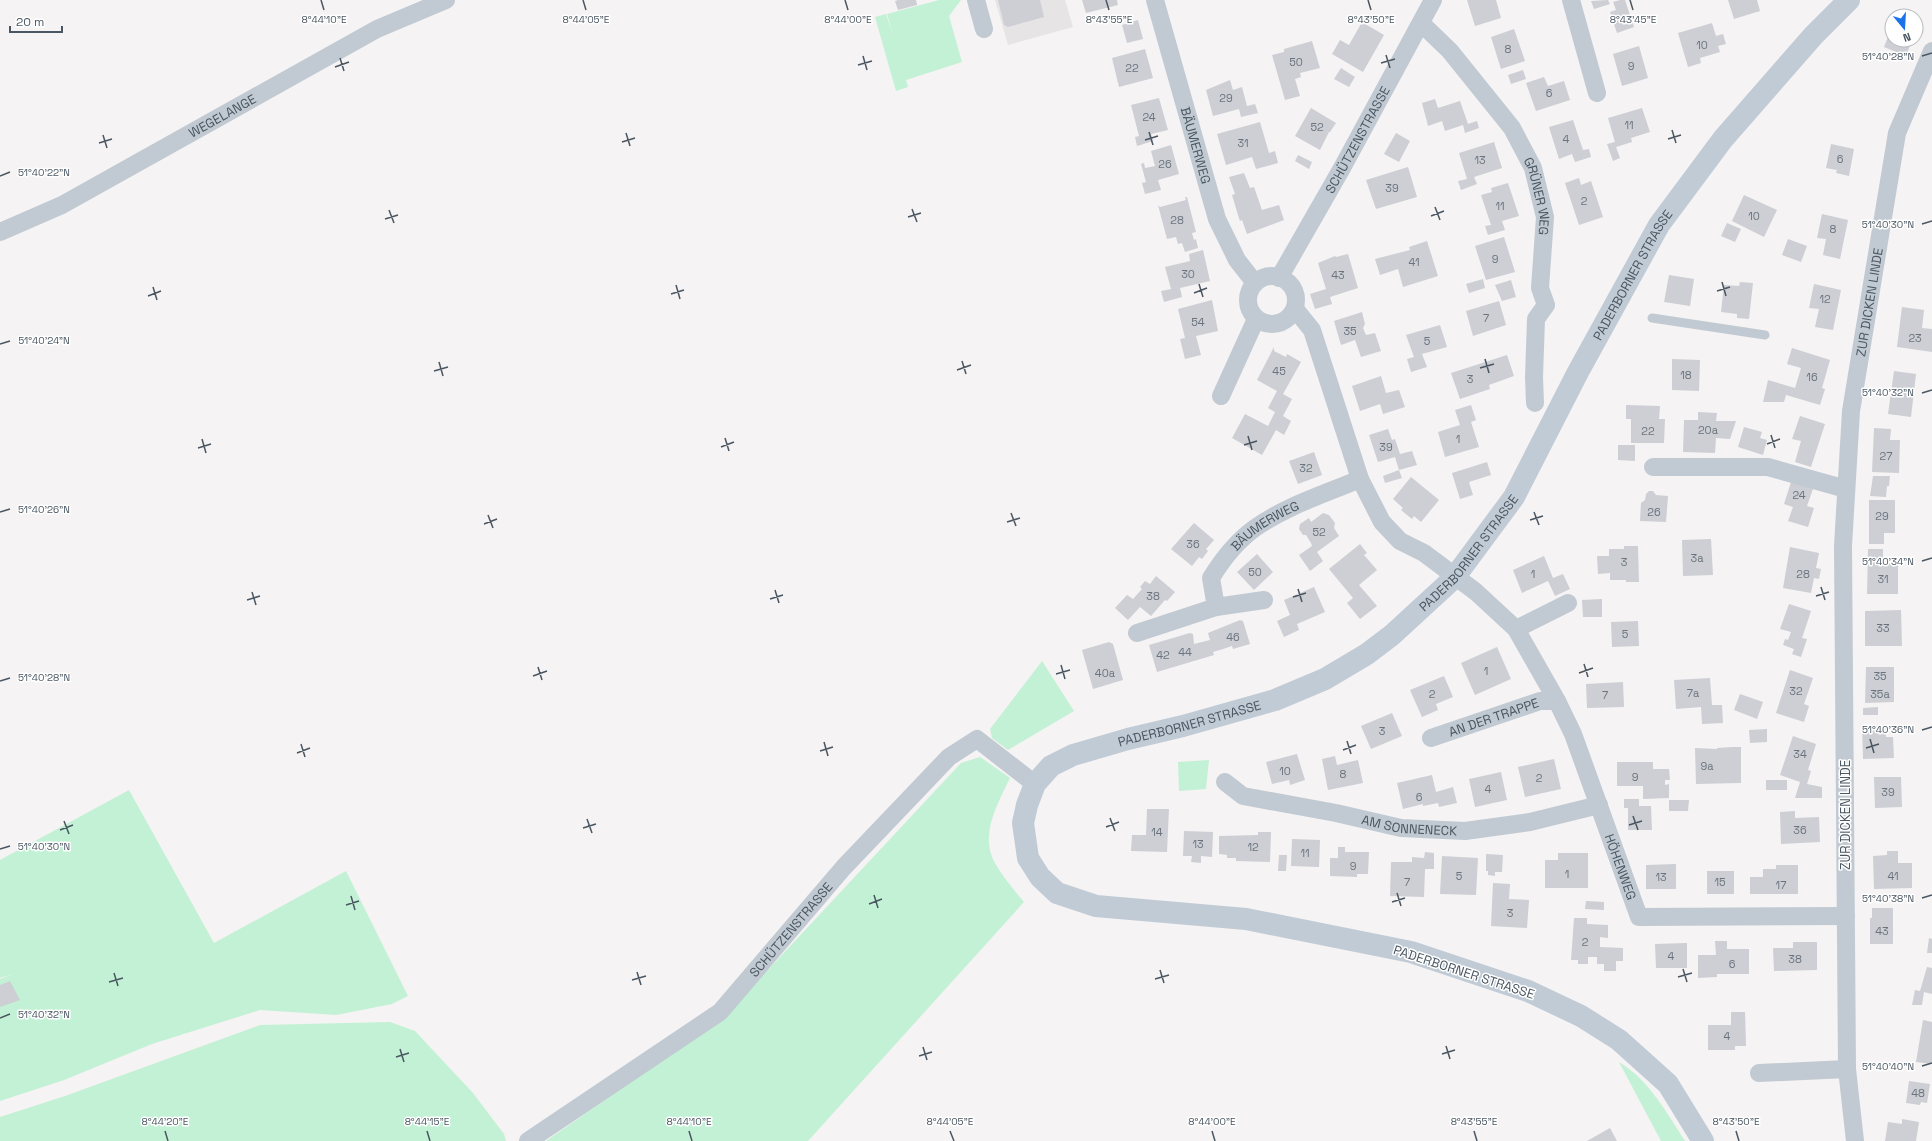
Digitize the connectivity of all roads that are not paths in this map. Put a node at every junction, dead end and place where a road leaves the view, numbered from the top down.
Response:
1 (446, 0) edge
2 (976, 0) edge
3 (1155, 0) edge
4 (1433, 0) edge
5 (1570, 0) edge
6 (1849, 0) edge
7 (1421, 23) junction
8 (984, 29) dead end
9 (1932, 51) edge
10 (1597, 93) dead end
11 (0, 232) edge
12 (1279, 278) junction
13 (1255, 283) junction
14 (1295, 309) junction
15 (1652, 318) dead end
16 (1256, 319) junction
17 (1765, 335) dead end
18 (1221, 396) dead end
19 (1535, 403) dead end
20 (1653, 467) dead end
21 (1360, 479) junction
22 (1846, 489) junction
23 (1454, 578) junction
24 (1264, 600) dead end
25 (1568, 603) dead end
26 (1216, 607) junction
27 (1516, 629) junction
28 (1137, 633) dead end
29 (1557, 701) junction
30 (1431, 738) dead end
31 (1225, 782) dead end
32 (1035, 784) junction
33 (1599, 805) junction
34 (1846, 916) junction
35 (1847, 1069) junction
36 (1759, 1073) dead end
37 (528, 1141) edge
38 (1703, 1141) edge
39 (1855, 1141) edge

1 - 11 street, WEGELANGE
2 - 8 street
3 - 13 street, BÄUMERWEG
4 - 7 street, SCHÜTZENSTRASSE
5 - 10 street
6 - 23 main road, PADERBORNER STRASSE
7 - 12 street, SCHÜTZENSTRASSE
7 - 19 street, GRÜNER WEG
9 - 22 street, ZUR DICKEN LINDE
12 - 13 street
12 - 14 street
13 - 16 street
14 - 16 street
14 - 21 street
15 - 17 lane
16 - 18 street
20 - 22 street
21 - 23 street
21 - 26 street, BÄUMERWEG
22 - 34 street, ZUR DICKEN LINDE
23 - 27 street, HÖHENWEG
23 - 32 main road, PADERBORNER STRASSE
24 - 26 street
25 - 27 street
26 - 28 street
27 - 29 street, HÖHENWEG
29 - 30 street, AN DER TRAPPE
29 - 33 street, HÖHENWEG
31 - 33 street, AM SONNENECK
32 - 37 street, SCHÜTZENSTRASSE
32 - 38 main road, PADERBORNER STRASSE
33 - 34 street, HÖHENWEG
34 - 35 street, ZUR DICKEN LINDE
35 - 36 street
35 - 39 street, ZUR DICKEN LINDE

